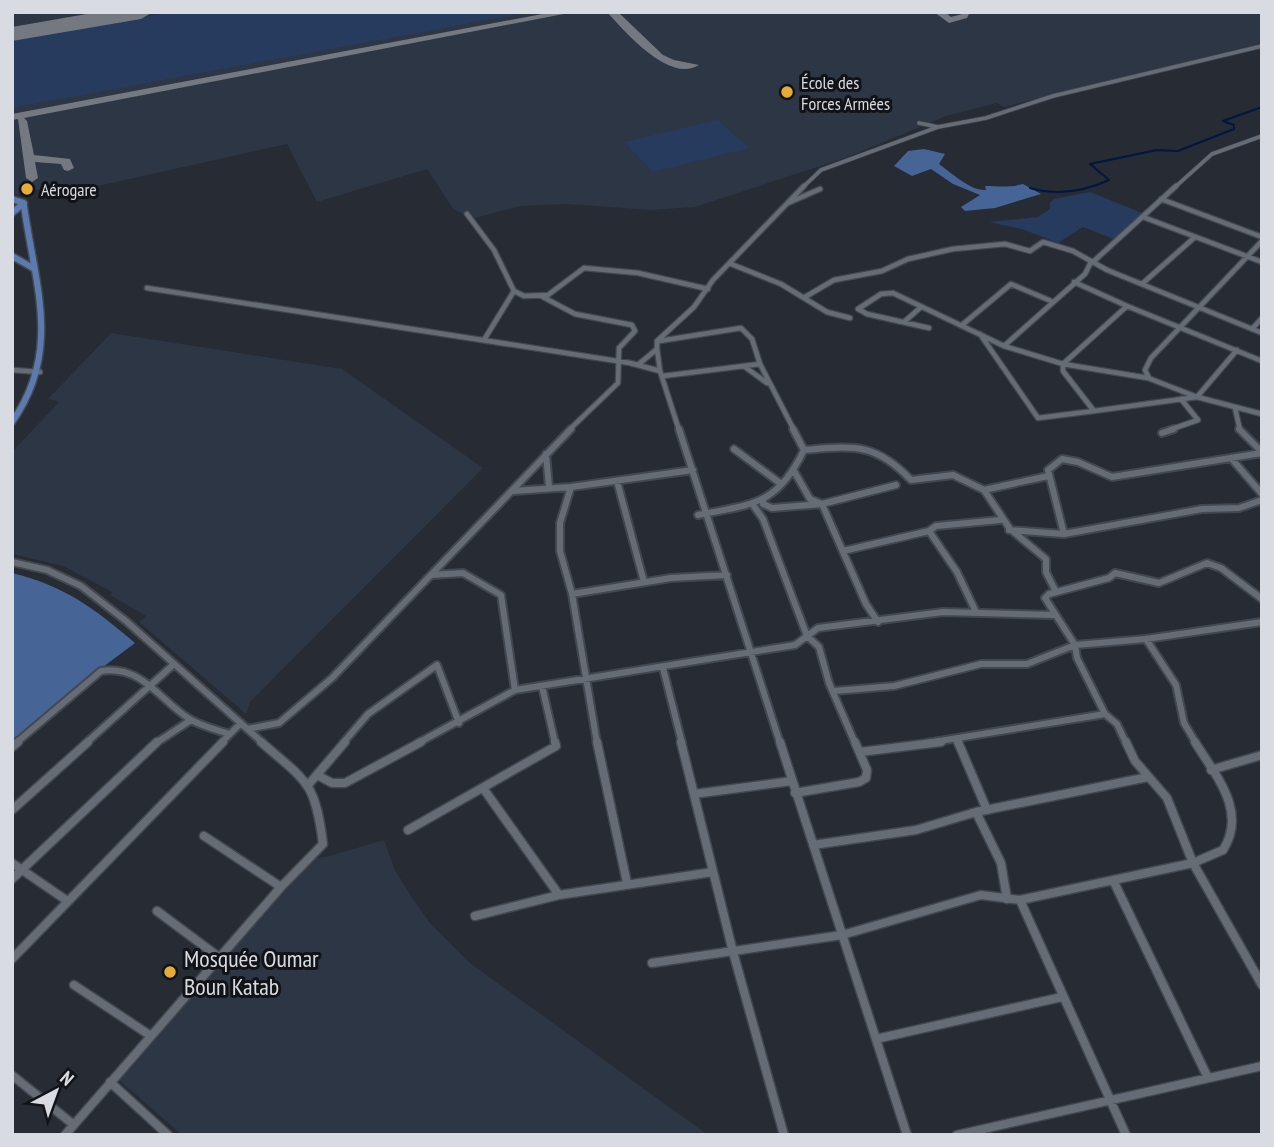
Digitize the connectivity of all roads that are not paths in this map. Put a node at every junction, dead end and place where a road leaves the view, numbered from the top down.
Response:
1 (1262, 46) edge
2 (919, 123) dead end
3 (938, 127) junction
4 (1262, 136) edge
5 (820, 189) dead end
6 (12, 199) edge
7 (1161, 199) junction
8 (786, 203) junction
9 (24, 206) junction
10 (12, 213) edge
11 (467, 214) dead end
12 (1143, 217) junction
13 (1195, 237) junction
14 (1262, 239) edge
15 (12, 256) edge
16 (1248, 257) junction
17 (1092, 262) junction
18 (1262, 262) edge
19 (731, 264) junction
20 (33, 268) junction
21 (1074, 282) junction
22 (1143, 283) junction
23 (147, 288) dead end
24 (708, 289) junction
25 (514, 291) junction
26 (543, 297) junction
27 (805, 297) junction
28 (1051, 300) junction
29 (1128, 306) junction
30 (1202, 306) junction
31 (921, 307) junction
32 (850, 318) dead end
33 (1262, 318) edge
34 (904, 322) junction
35 (962, 325) junction
36 (1182, 327) junction
37 (929, 328) dead end
38 (1252, 329) junction
39 (1262, 332) edge
40 (980, 334) junction
41 (484, 341) junction
42 (657, 341) junction
43 (1004, 346) junction
44 (657, 349) junction
45 (1237, 350) junction
46 (617, 360) junction
47 (1262, 361) edge
48 (639, 364) junction
49 (760, 364) junction
50 (1063, 364) junction
51 (744, 367) junction
52 (12, 370) edge
53 (40, 372) junction
54 (661, 374) junction
55 (1149, 378) junction
56 (771, 386) junction
57 (1170, 388) junction
58 (1197, 397) junction
59 (1177, 400) junction
60 (1262, 406) edge
61 (1235, 408) junction
62 (1094, 411) junction
63 (1260, 414) edge
64 (12, 422) edge
65 (1162, 433) dead end
66 (734, 449) dead end
67 (804, 450) junction
68 (1262, 452) edge
69 (546, 454) junction
70 (1231, 458) junction
71 (692, 470) junction
72 (794, 471) junction
73 (1048, 477) junction
74 (617, 481) junction
75 (780, 483) junction
76 (896, 485) dead end
77 (549, 487) junction
78 (571, 487) junction
79 (984, 490) junction
80 (512, 491) junction
81 (1262, 494) edge
82 (763, 499) junction
83 (1262, 500) edge
84 (753, 505) junction
85 (822, 505) junction
86 (702, 514) junction
87 (1000, 520) junction
88 (1009, 530) junction
89 (929, 531) junction
90 (1064, 534) junction
91 (843, 551) junction
92 (12, 562) edge
93 (431, 575) junction
94 (727, 575) junction
95 (644, 582) junction
96 (1056, 592) junction
97 (572, 594) junction
98 (1262, 599) edge
99 (976, 612) junction
100 (1055, 615) junction
101 (878, 622) junction
102 (1262, 622) edge
103 (807, 636) junction
104 (1146, 639) junction
105 (1075, 645) junction
106 (753, 653) junction
107 (173, 665) junction
108 (663, 668) junction
109 (587, 679) junction
110 (152, 684) junction
111 (542, 686) junction
112 (515, 690) junction
113 (834, 691) junction
114 (1105, 714) junction
115 (191, 720) junction
116 (459, 723) junction
117 (244, 726) junction
118 (229, 734) junction
119 (957, 740) junction
120 (12, 747) edge
121 (860, 752) junction
122 (1262, 755) edge
123 (1211, 770) junction
124 (317, 775) junction
125 (1148, 777) junction
126 (792, 781) junction
127 (309, 783) junction
128 (484, 788) junction
129 (795, 793) junction
130 (694, 794) junction
131 (12, 810) edge
132 (987, 810) junction
133 (976, 812) junction
134 (408, 830) dead end
135 (204, 836) dead end
136 (813, 845) junction
137 (12, 863) edge
138 (1193, 863) junction
139 (23, 869) junction
140 (713, 872) junction
141 (12, 879) edge
142 (1113, 880) junction
143 (627, 883) junction
144 (281, 887) junction
145 (559, 895) junction
146 (1007, 899) junction
147 (66, 900) junction
148 (1020, 900) junction
149 (157, 911) dead end
150 (475, 916) dead end
151 (842, 936) junction
152 (733, 952) junction
153 (220, 958) junction
154 (12, 959) edge
155 (652, 963) dead end
156 (74, 985) dead end
157 (1262, 985) edge
158 (1062, 997) junction
159 (151, 1036) junction
160 (876, 1039) junction
161 (1262, 1066) edge
162 (13, 1076) edge
163 (1208, 1078) junction
164 (110, 1082) junction
165 (1108, 1100) junction
166 (74, 1125) junction
167 (65, 1135) edge
168 (168, 1135) edge
169 (784, 1135) edge
170 (907, 1135) edge
171 (957, 1135) edge
172 (1126, 1135) edge

1 - 3 street
2 - 3 street
3 - 8 street
4 - 7 street
5 - 8 street
6 - 9 main road
7 - 12 street
7 - 14 street
8 - 19 street
9 - 10 main road
9 - 20 main road
11 - 25 street
12 - 13 street
12 - 17 street
13 - 16 street
13 - 22 street
14 - 16 street
15 - 20 main road
16 - 18 street
16 - 30 street
17 - 21 street
17 - 22 street
17 - 27 street
19 - 24 street
19 - 27 street
20 - 53 main road
21 - 28 street
21 - 29 street
22 - 30 street
23 - 41 street
24 - 26 street
24 - 42 street
25 - 26 street
25 - 41 street
26 - 46 street
27 - 32 street
28 - 35 street
28 - 43 street
29 - 36 street
29 - 50 street
30 - 36 street
30 - 38 street
31 - 34 street
31 - 34 street
31 - 35 street
33 - 38 street
34 - 37 street
35 - 40 street
36 - 45 street
36 - 55 street
38 - 39 street
40 - 43 street
40 - 62 street
41 - 46 street
42 - 44 street
42 - 49 street
43 - 50 street
44 - 48 street
44 - 54 street
45 - 47 street
45 - 58 street
46 - 48 street
46 - 69 street
48 - 54 street
49 - 51 street
49 - 56 street
50 - 55 street
50 - 62 street
51 - 54 street
51 - 56 street
52 - 53 street
53 - 64 main road
54 - 71 street
55 - 57 street
56 - 67 street
57 - 58 street
57 - 59 street
58 - 59 street
58 - 61 street
59 - 62 street
59 - 65 street
60 - 63 street
61 - 63 street
61 - 68 street
66 - 75 street
67 - 72 street
67 - 79 street
68 - 70 street
69 - 77 street
69 - 80 street
70 - 73 street
70 - 81 street
71 - 74 street
71 - 86 street
72 - 75 street
72 - 85 street
73 - 79 street
73 - 90 street
74 - 78 street
74 - 95 street
75 - 82 street
76 - 85 street
77 - 78 street
77 - 80 street
78 - 97 street
79 - 87 street
80 - 93 street
82 - 84 street
82 - 85 street
83 - 90 street
84 - 86 street
84 - 103 street
85 - 91 street
86 - 94 street
87 - 88 street
87 - 89 street
88 - 90 street
88 - 96 street
89 - 91 street
89 - 99 street
91 - 101 street
92 - 107 street
93 - 112 street
93 - 117 street
94 - 95 street
94 - 106 street
95 - 97 street
96 - 98 street
96 - 100 street
97 - 109 street
99 - 100 street
99 - 101 street
100 - 105 street
101 - 103 street
102 - 104 street
103 - 106 street
103 - 113 street
104 - 105 street
104 - 123 street
105 - 113 street
105 - 114 street
106 - 108 street
106 - 126 street
107 - 110 street
107 - 117 street
108 - 109 street
108 - 130 street
109 - 111 street
109 - 143 street
110 - 115 street
110 - 120 street
110 - 131 street
111 - 112 street
111 - 128 street
112 - 116 street
113 - 121 street
114 - 119 street
114 - 125 street
115 - 118 street
115 - 139 street
116 - 124 street
116 - 124 street
117 - 118 street
117 - 127 street
118 - 147 street
119 - 121 street
119 - 132 street
121 - 129 street
122 - 123 street
123 - 138 street
124 - 127 street
125 - 132 street
125 - 138 street
126 - 129 street
126 - 130 street
127 - 144 street
128 - 134 street
128 - 145 street
129 - 136 street
130 - 140 street
132 - 133 street
133 - 136 street
133 - 146 street
135 - 144 street
136 - 151 street
137 - 139 street
138 - 142 street
138 - 157 street
139 - 141 street
139 - 147 street
140 - 143 street
140 - 152 street
142 - 148 street
142 - 163 street
143 - 145 street
144 - 153 street
145 - 150 street
146 - 148 street
146 - 151 street
147 - 154 street
148 - 158 street
149 - 153 street
151 - 152 street
151 - 160 street
152 - 155 street
152 - 169 street
153 - 159 street
156 - 159 street
158 - 160 street
158 - 165 street
159 - 164 street
160 - 170 street
161 - 163 street
162 - 166 street
163 - 165 street
164 - 166 street
164 - 168 street
165 - 171 street
165 - 172 street
166 - 167 street

